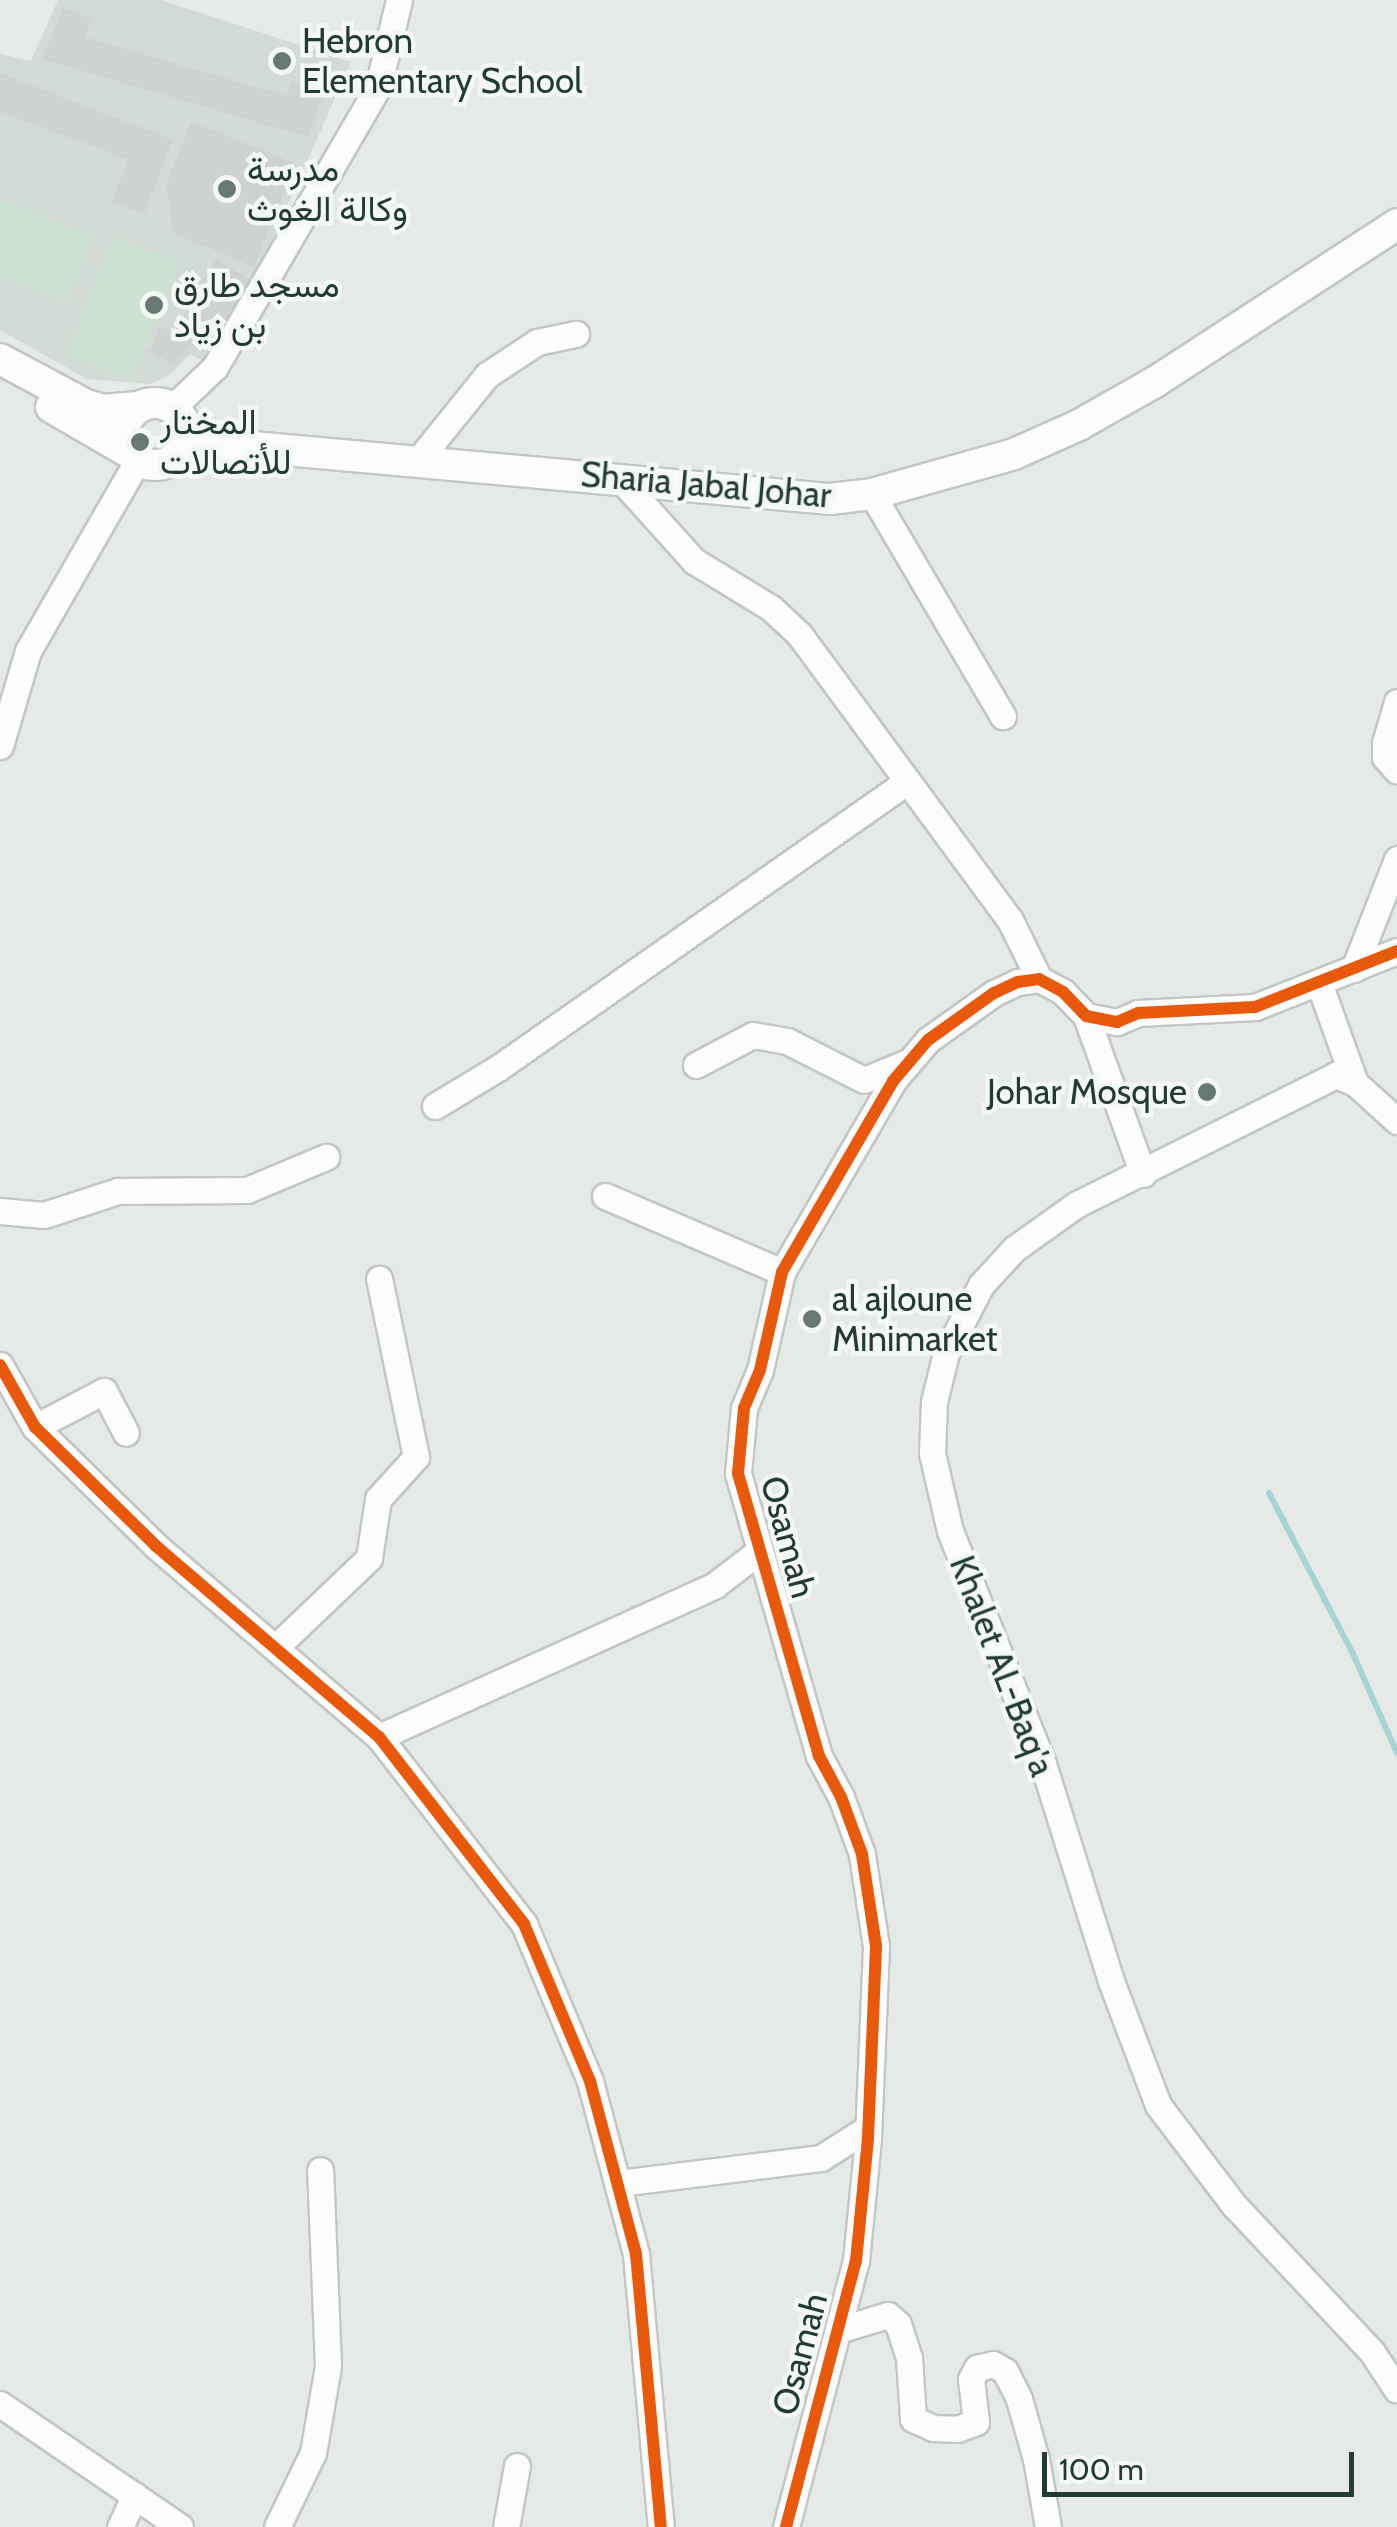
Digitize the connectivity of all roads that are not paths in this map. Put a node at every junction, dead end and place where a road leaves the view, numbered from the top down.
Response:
1 (398, 0) edge
2 (1394, 232) edge
3 (576, 334) dead end
4 (0, 359) edge
5 (0, 379) edge
6 (138, 407) junction
7 (174, 407) junction
8 (186, 440) junction
9 (134, 456) junction
10 (420, 458) junction
11 (622, 480) junction
12 (872, 494) junction
13 (1397, 702) edge
14 (1003, 716) dead end
15 (0, 743) edge
16 (1397, 771) edge
17 (905, 783) junction
18 (1397, 859) edge
19 (1397, 951) edge
20 (1354, 969) junction
21 (1039, 980) junction
22 (1319, 983) junction
23 (1086, 1016) junction
24 (908, 1062) junction
25 (696, 1065) dead end
26 (1355, 1083) junction
27 (435, 1106) dead end
28 (1397, 1121) edge
29 (326, 1158) dead end
30 (1143, 1174) junction
31 (605, 1196) dead end
32 (0, 1210) edge
33 (782, 1272) junction
34 (380, 1279) dead end
35 (0, 1364) edge
36 (35, 1426) junction
37 (126, 1433) dead end
38 (758, 1552) junction
39 (277, 1646) junction
40 (379, 1737) junction
41 (868, 2128) junction
42 (320, 2170) dead end
43 (619, 2183) junction
44 (838, 2330) junction
45 (1397, 2390) edge
46 (0, 2404) edge
47 (517, 2466) dead end
48 (136, 2496) junction
49 (120, 2527) edge
50 (180, 2527) edge
51 (276, 2527) edge
52 (506, 2527) edge
53 (661, 2527) edge
54 (786, 2527) edge
55 (1048, 2527) edge

1 - 7 street
2 - 12 street, Sharia Jabal Johar
3 - 10 street
4 - 6 street
5 - 9 street
6 - 7 street
6 - 9 street
7 - 8 street
8 - 9 street
8 - 10 street, Sharia Jabal Johar
9 - 15 street
10 - 11 street, Sharia Jabal Johar
11 - 12 street, Sharia Jabal Johar
11 - 17 street
12 - 14 street
13 - 16 street
17 - 21 street
17 - 27 street
18 - 20 street
19 - 20 street
20 - 22 street
21 - 23 street
21 - 24 street, Osamah
22 - 23 street
22 - 26 street
23 - 30 street
24 - 25 street
24 - 33 street, Osamah
26 - 28 street
26 - 30 street, Khalet AL-Baq'a
29 - 32 street
30 - 45 street, Khalet AL-Baq'a
31 - 33 street
33 - 38 street, Osamah
34 - 39 street
35 - 36 street
36 - 37 street
36 - 39 street
38 - 40 street
38 - 41 street, Osamah
39 - 40 street
40 - 43 street
41 - 43 street
41 - 44 street, Osamah
42 - 51 street
43 - 53 street
44 - 54 street, Osamah
44 - 55 street
46 - 48 street
47 - 52 street
48 - 49 street
48 - 50 street

